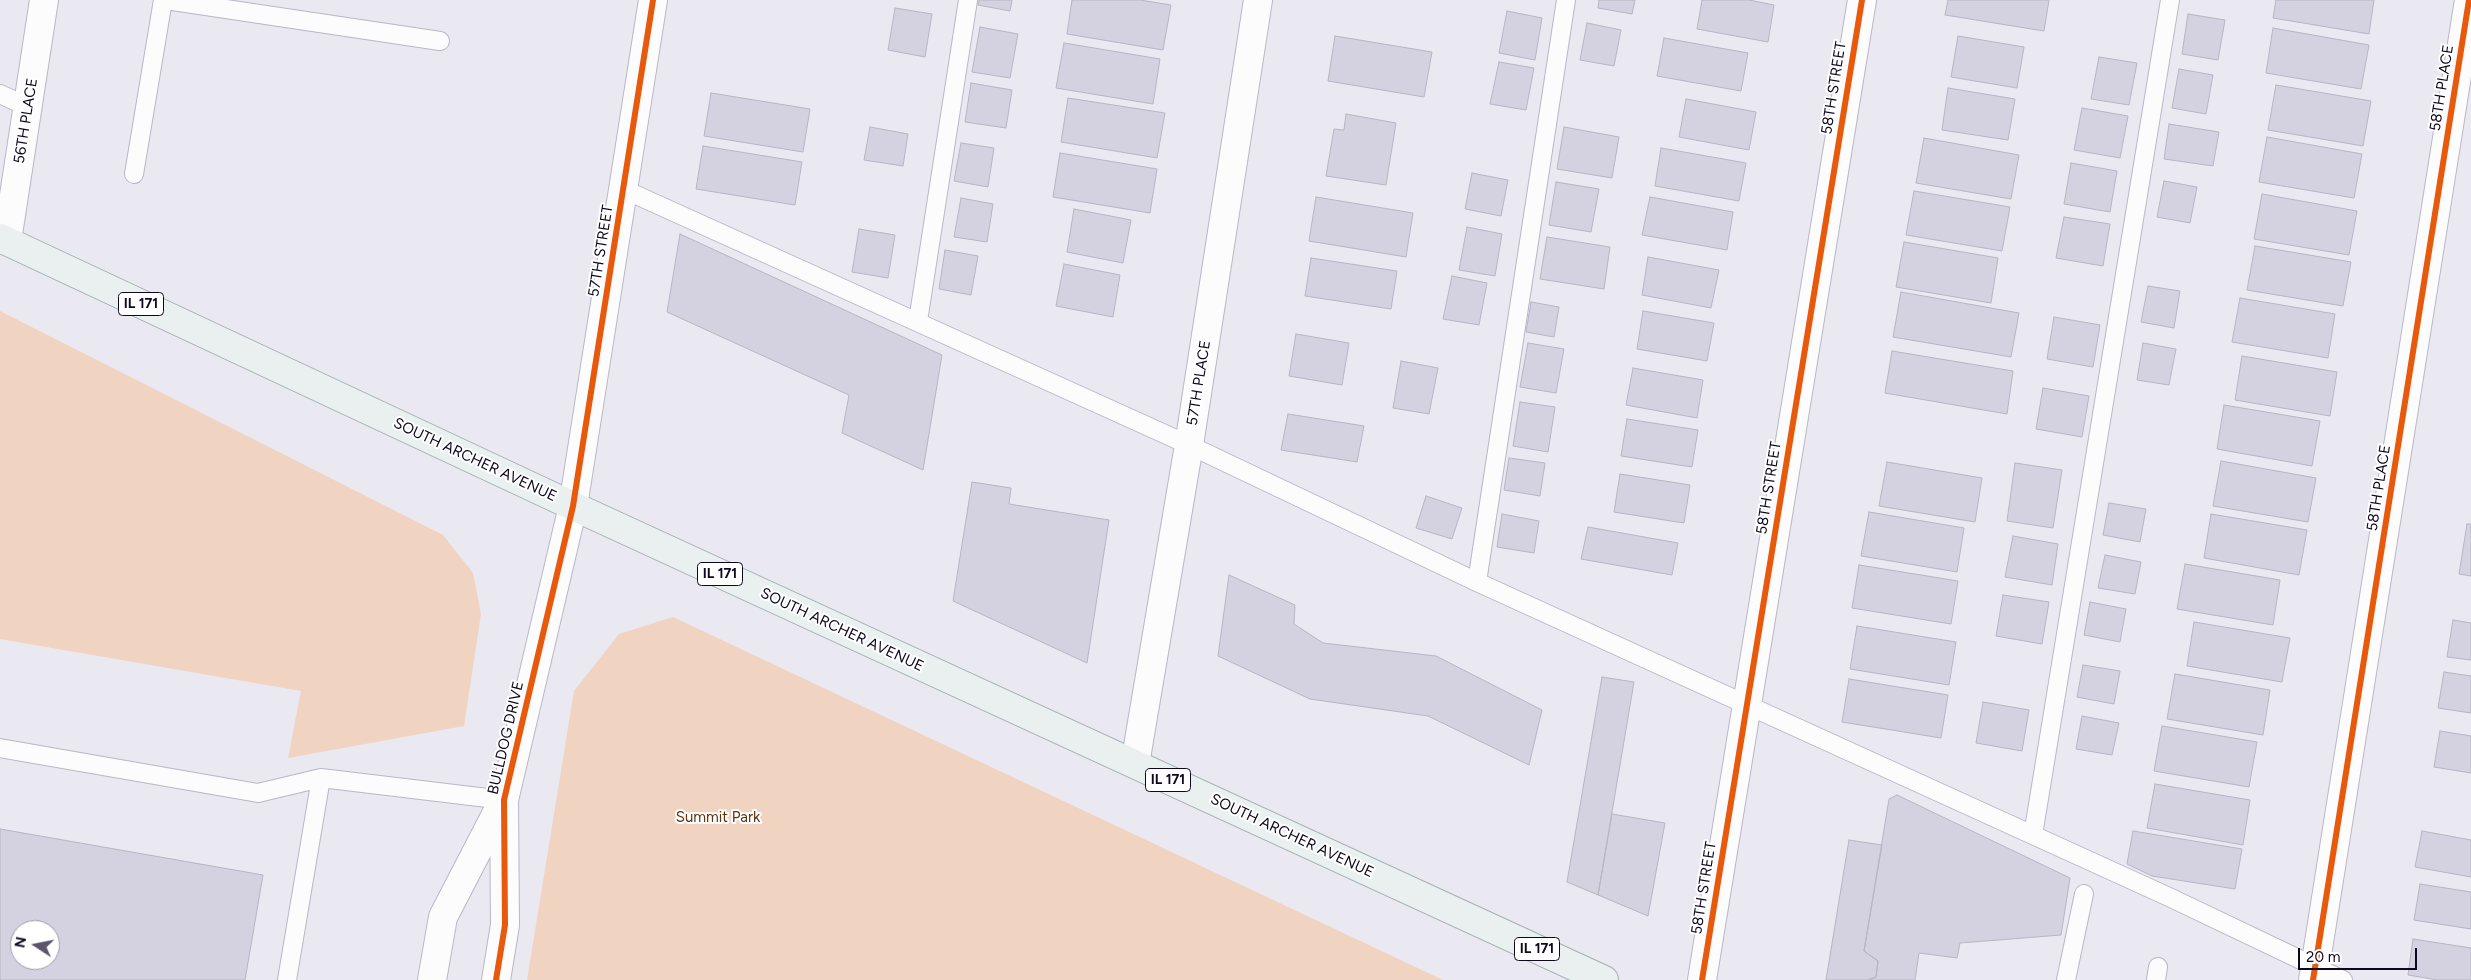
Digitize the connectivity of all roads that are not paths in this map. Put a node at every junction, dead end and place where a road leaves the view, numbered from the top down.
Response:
1 (44, 0) edge
2 (165, 0) edge
3 (653, 0) edge
4 (968, 0) edge
5 (1258, 0) edge
6 (1566, 0) edge
7 (1862, 0) edge
8 (2170, 0) edge
9 (2469, 0) edge
10 (440, 41) dead end
11 (0, 94) edge
12 (28, 107) junction
13 (134, 174) dead end
14 (623, 190) junction
15 (4, 240) edge
16 (918, 322) junction
17 (1189, 445) junction
18 (573, 506) junction
19 (1477, 582) junction
20 (1746, 705) junction
21 (0, 748) edge
22 (1135, 764) junction
23 (321, 778) junction
24 (504, 800) junction
25 (2033, 835) junction
26 (2084, 894) dead end
27 (2314, 973) edge
28 (287, 980) edge
29 (432, 980) edge
30 (496, 980) edge
31 (1604, 980) edge
32 (1702, 980) edge
33 (2066, 980) edge
34 (2343, 980) edge

1 - 12 street, 56TH PLACE
2 - 10 lane
2 - 13 lane
3 - 14 street, 57TH STREET
4 - 16 lane
5 - 17 street, 57TH PLACE
6 - 19 lane
7 - 20 street, 58TH STREET
8 - 25 lane
9 - 27 street, 58TH PLACE
11 - 12 lane
12 - 15 street, 56TH PLACE
14 - 16 lane
14 - 18 street, 57TH STREET
15 - 18 main road, SOUTH ARCHER AVENUE / IL 171
16 - 17 lane
17 - 19 lane
17 - 22 street, 57TH PLACE
18 - 22 main road, SOUTH ARCHER AVENUE / IL 171
18 - 24 street, BULLDOG DRIVE
19 - 20 lane
20 - 25 lane
20 - 32 street, 58TH STREET
21 - 23 lane
22 - 31 main road, SOUTH ARCHER AVENUE / IL 171
23 - 24 lane
23 - 28 lane
24 - 29 street, BULLDOG DRIVE
24 - 30 street, BULLDOG DRIVE
25 - 27 lane
26 - 33 lane
27 - 34 lane

